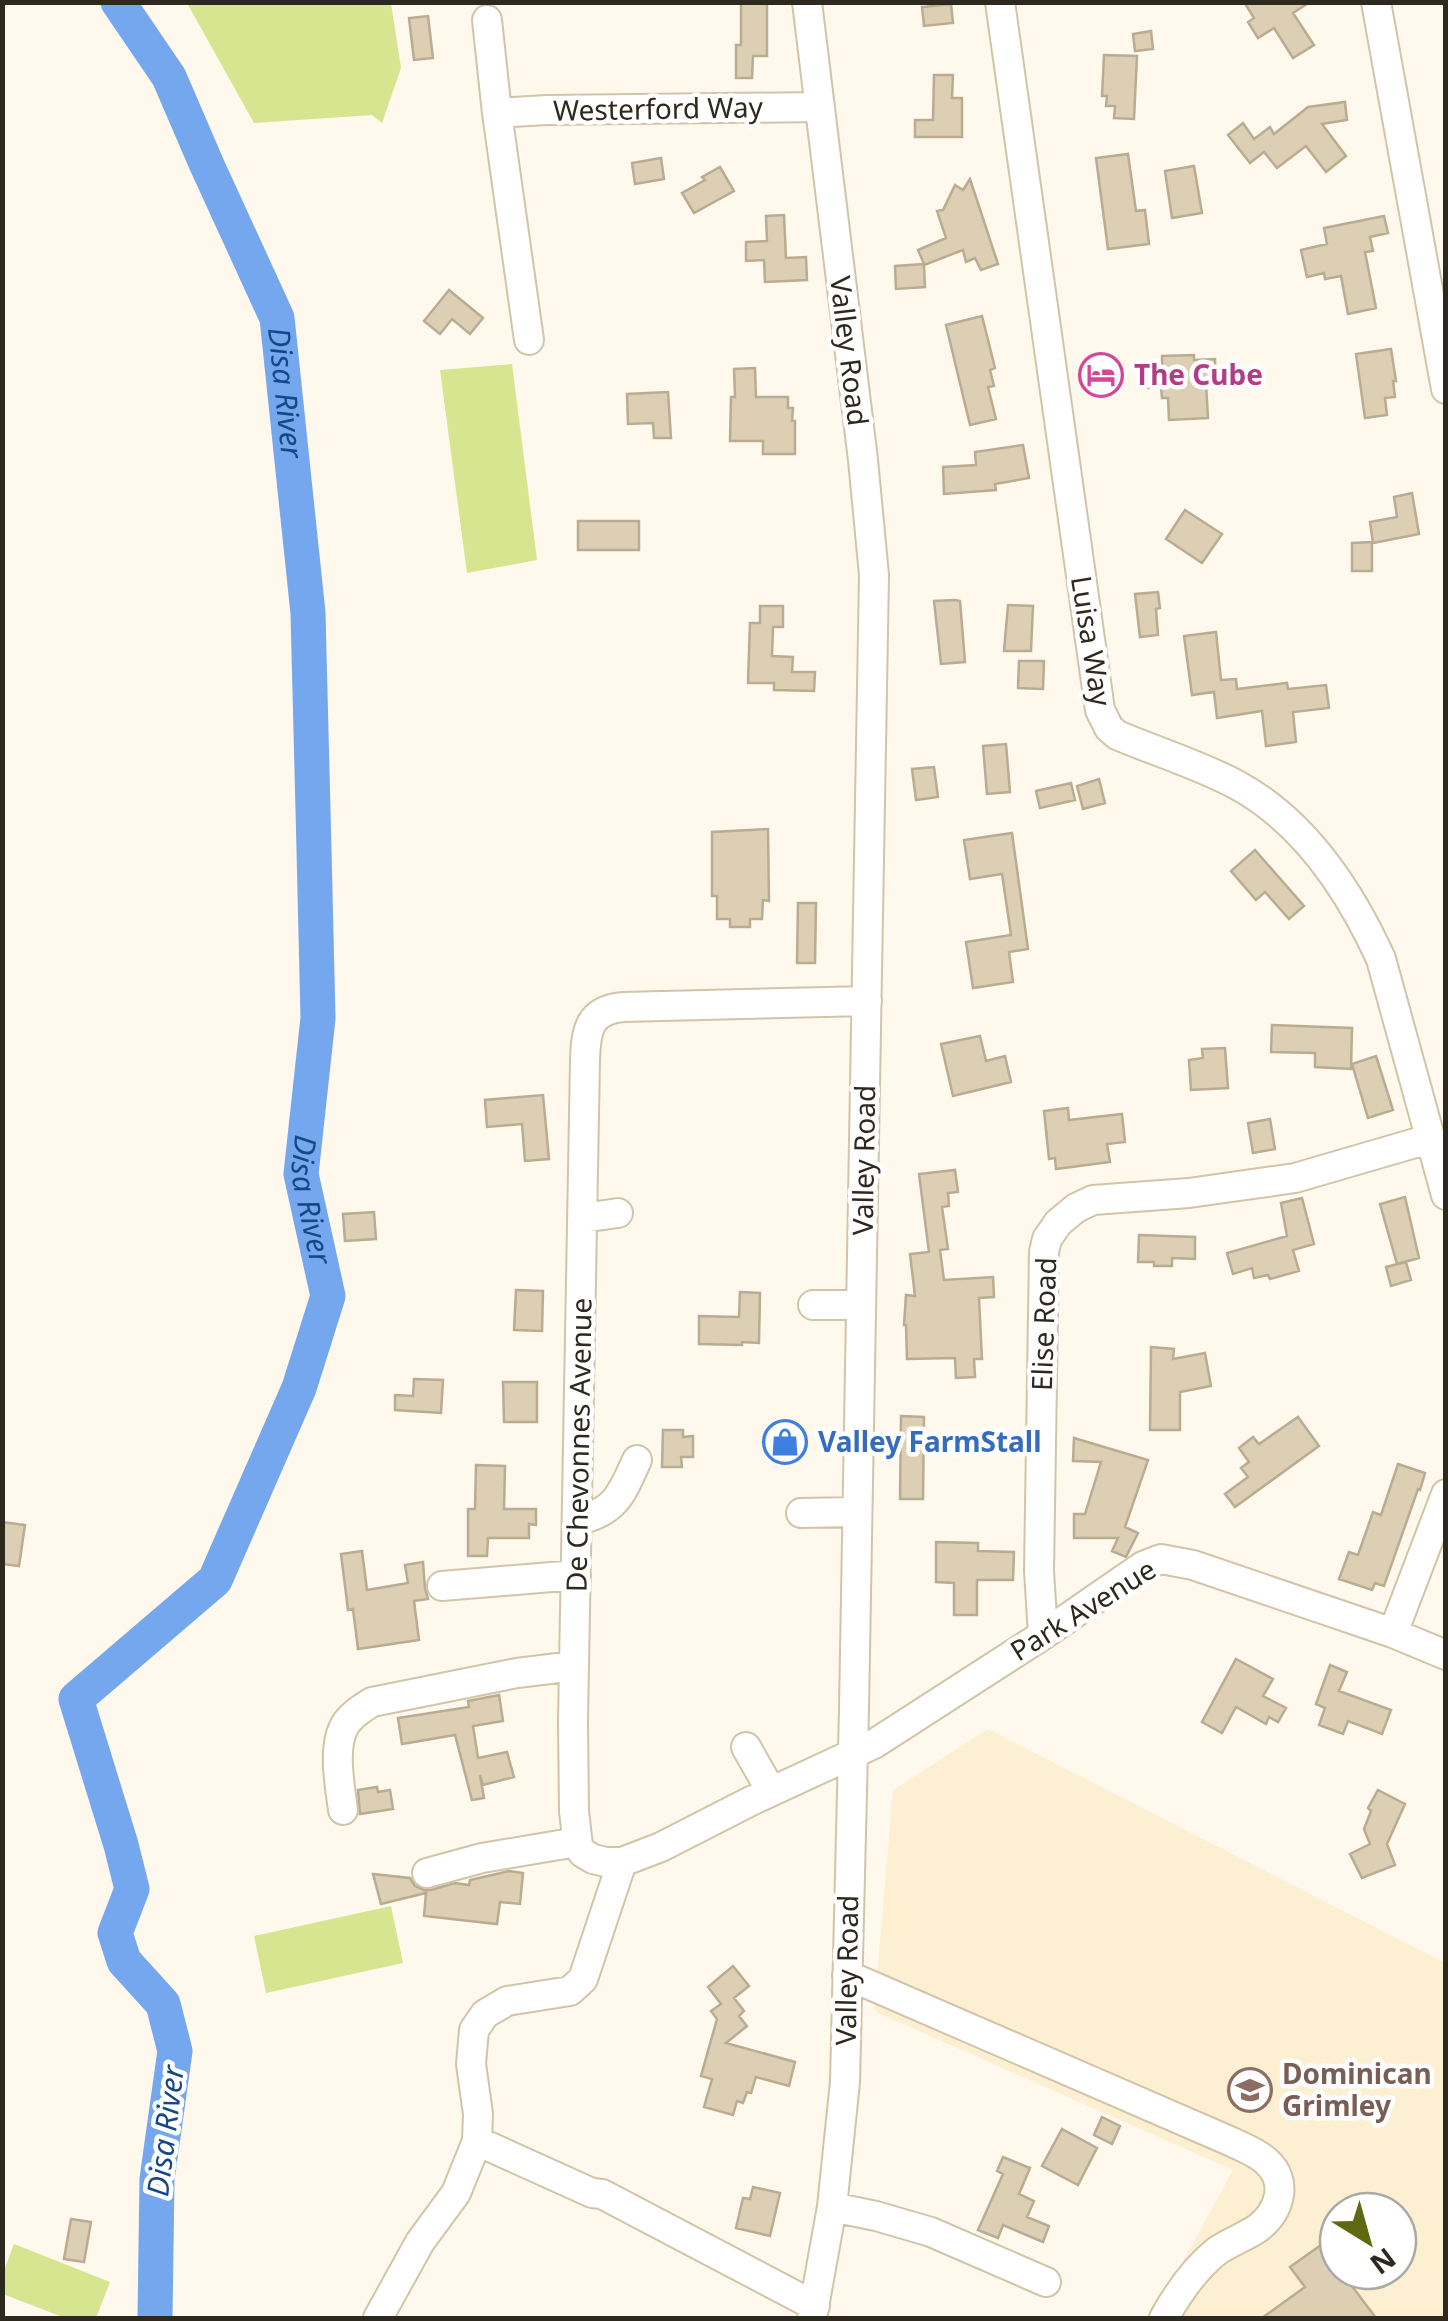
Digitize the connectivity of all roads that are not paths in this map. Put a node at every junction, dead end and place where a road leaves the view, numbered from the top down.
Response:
1 (807, 2) edge
2 (1000, 2) edge
3 (1376, 2) edge
4 (487, 20) dead end
5 (820, 106) junction
6 (496, 113) junction
7 (529, 340) dead end
8 (1446, 389) edge
9 (867, 1001) junction
10 (1428, 1139) junction
11 (1446, 1195) edge
12 (618, 1214) dead end
13 (583, 1218) junction
14 (860, 1305) junction
15 (813, 1306) dead end
16 (637, 1460) dead end
17 (1446, 1494) edge
18 (856, 1512) junction
19 (801, 1513) dead end
20 (578, 1520) junction
21 (576, 1576) junction
22 (442, 1586) dead end
23 (1393, 1633) junction
24 (1044, 1634) junction
25 (1446, 1655) edge
26 (574, 1666) junction
27 (746, 1747) dead end
28 (852, 1755) junction
29 (771, 1791) junction
30 (344, 1810) dead end
31 (577, 1842) junction
32 (622, 1862) junction
33 (427, 1874) dead end
34 (847, 1975) junction
35 (477, 2141) junction
36 (832, 2207) junction
37 (1046, 2282) dead end
38 (813, 2312) edge
39 (378, 2318) edge
40 (1164, 2318) edge

1 - 5 street, Valley Road
2 - 10 street, Luisa Way
3 - 8 street
4 - 6 street
5 - 6 street, Westerford Way
5 - 9 street, Valley Road
6 - 7 street
9 - 13 street, De Chevonnes Avenue
9 - 14 street, Valley Road
10 - 11 street, Luisa Way
10 - 24 street, Elise Road
12 - 13 street
13 - 20 street, De Chevonnes Avenue
14 - 15 street
14 - 18 street, Valley Road
16 - 20 street
17 - 23 street
18 - 19 street
18 - 28 street, Valley Road
20 - 21 street, De Chevonnes Avenue
21 - 22 street
21 - 26 street, De Chevonnes Avenue
23 - 24 street, Park Avenue
23 - 25 street, Park Avenue
24 - 28 street, Park Avenue
26 - 30 street
26 - 31 street, De Chevonnes Avenue
27 - 29 street
28 - 29 street
28 - 34 street, Valley Road
29 - 32 street
31 - 32 street
31 - 33 street
32 - 35 street
34 - 36 street, Valley Road
34 - 40 street
35 - 38 street
35 - 39 street
36 - 37 street
36 - 38 street, Valley Road

